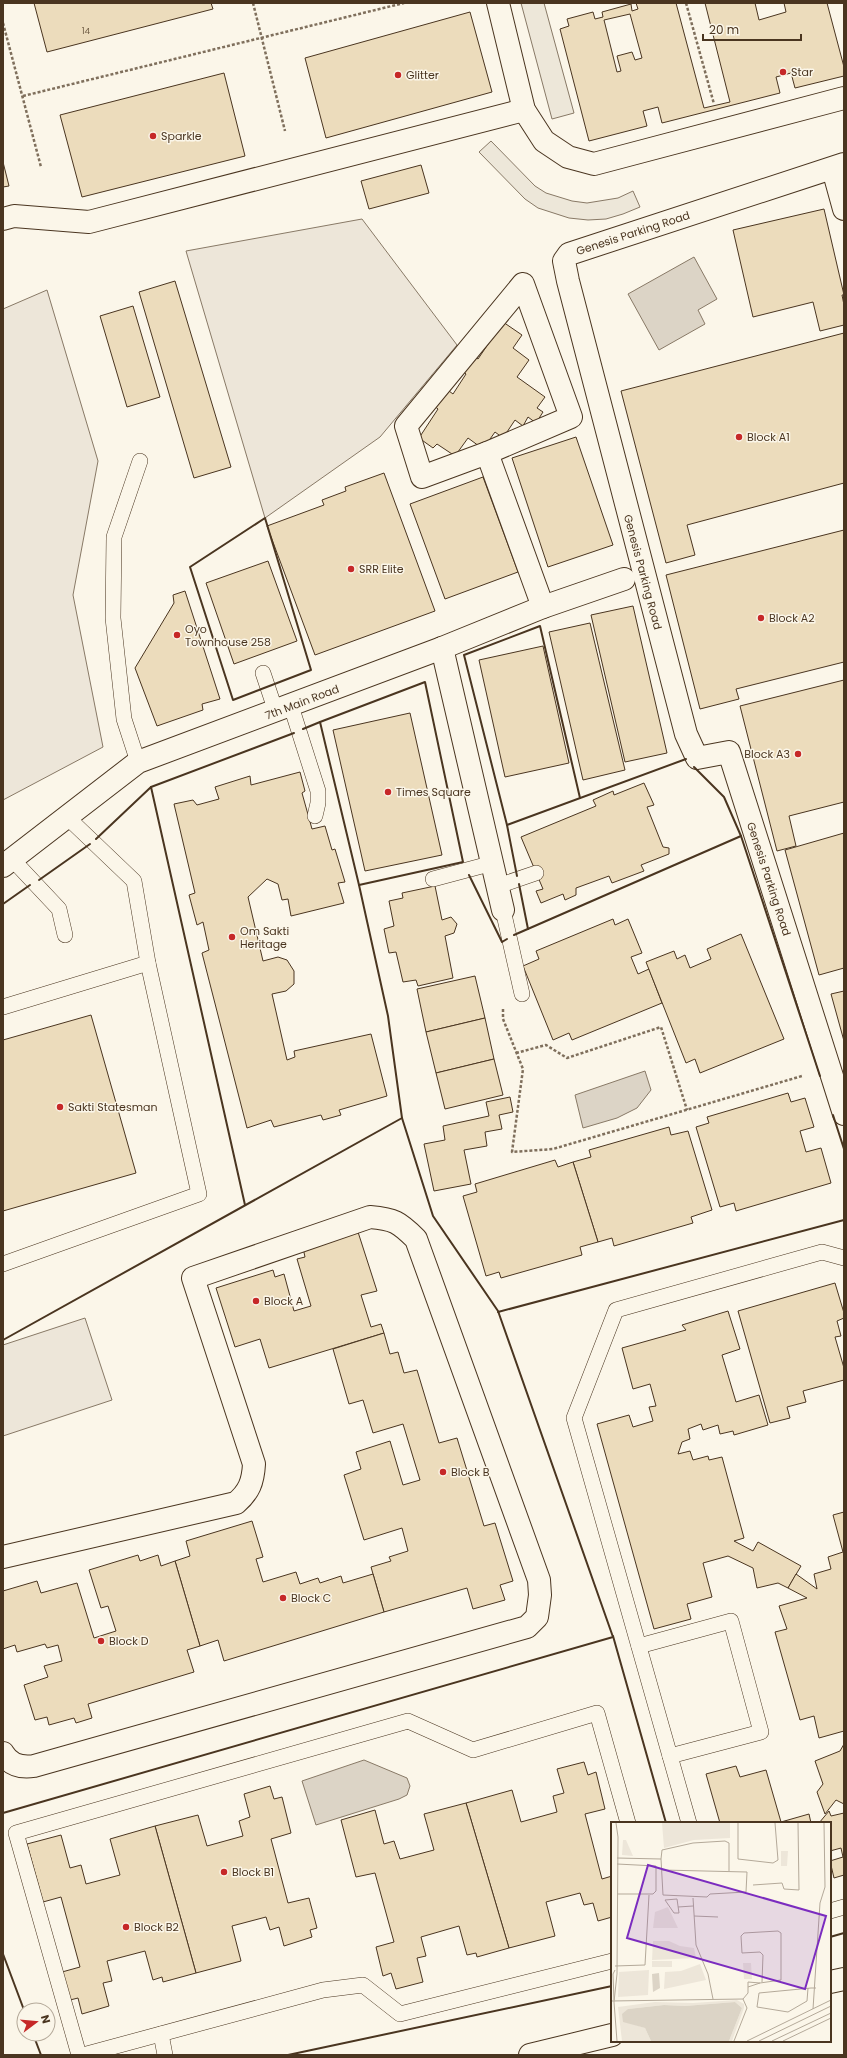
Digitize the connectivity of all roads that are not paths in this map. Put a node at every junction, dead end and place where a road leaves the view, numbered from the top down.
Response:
1 (498, 3) edge
2 (844, 98) edge
3 (524, 110) junction
4 (839, 167) edge
5 (844, 209) edge
6 (3, 219) edge
7 (486, 453) junction
8 (140, 461) dead end
9 (624, 579) dead end
10 (543, 607) junction
11 (442, 648) junction
12 (263, 673) dead end
13 (284, 709) junction
14 (138, 762) junction
15 (315, 816) dead end
16 (67, 817) junction
17 (7, 863) edge
18 (493, 863) junction
19 (536, 873) dead end
20 (433, 879) dead end
21 (498, 886) junction
22 (503, 910) joint
23 (65, 935) dead end
24 (148, 963) junction
25 (522, 994) dead end
26 (3, 1007) edge
27 (844, 1114) edge
28 (844, 1258) edge
29 (3, 1264) edge
30 (3, 1557) edge
31 (639, 1646) junction
32 (3, 1753) edge
33 (670, 1756) junction
34 (628, 1822) edge
35 (689, 1822) edge
36 (844, 1907) edge
37 (831, 1911) edge
38 (611, 1960) edge
39 (844, 1979) edge
40 (831, 1982) edge
41 (161, 2034) junction
42 (611, 2035) edge
43 (80, 2055) edge
44 (83, 2055) edge
45 (165, 2055) edge
46 (530, 2055) edge

1 - 3 street
2 - 3 street
3 - 6 street
4 - 5 street, Genesis Parking Road
4 - 27 street, Genesis Parking Road
7 - 7 street
7 - 10 street
8 - 14 lane
9 - 10 street, 7th Main Road
10 - 11 street, 7th Main Road
11 - 13 street, 7th Main Road
11 - 18 street
12 - 13 lane
13 - 14 street, 7th Main Road
13 - 15 lane
14 - 16 street, 7th Main Road
16 - 17 street, 7th Main Road
16 - 24 lane
17 - 23 lane
18 - 20 lane
18 - 21 street
19 - 21 lane
21 - 22 street
22 - 25 lane
24 - 26 lane
24 - 29 lane
28 - 31 lane
30 - 32 street
31 - 33 lane
31 - 33 lane
33 - 35 lane
34 - 43 lane
36 - 37 lane
38 - 41 lane
39 - 40 street
41 - 44 lane
41 - 45 lane
42 - 46 street

